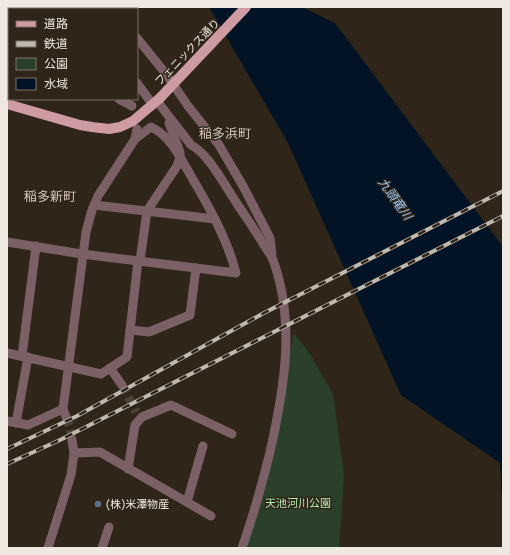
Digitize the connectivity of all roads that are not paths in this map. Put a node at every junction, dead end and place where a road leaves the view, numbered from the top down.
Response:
1 (246, 7) edge
2 (138, 39) edge
3 (138, 84) edge
4 (138, 96) edge
5 (121, 100) edge
6 (154, 100) junction
7 (7, 104) edge
8 (132, 106) dead end
9 (166, 114) junction
10 (137, 129) dead end
11 (135, 139) junction
12 (180, 158) junction
13 (94, 205) junction
14 (147, 211) junction
15 (215, 219) junction
16 (7, 242) edge
17 (36, 246) junction
18 (82, 254) junction
19 (273, 259) junction
20 (139, 261) junction
21 (196, 268) junction
22 (130, 330) junction
23 (7, 353) edge
24 (25, 356) junction
25 (69, 366) junction
26 (110, 368) junction
27 (122, 385) tunnel mouth
28 (12, 422) edge
29 (232, 434) dead end
30 (72, 440) tunnel mouth
31 (203, 446) dead end
32 (74, 453) junction
33 (128, 469) junction
34 (187, 502) junction
35 (211, 516) dead end
36 (109, 527) dead end
37 (48, 548) edge
38 (102, 548) edge
39 (242, 548) edge

1 - 6 main road, フェニックス通り, bridge
2 - 19 street
3 - 6 street
4 - 6 street
5 - 8 street
6 - 7 main road, フェニックス通り
6 - 9 street
9 - 12 street
9 - 19 street
10 - 11 street
11 - 12 street
11 - 13 street
12 - 14 street
12 - 15 street
13 - 14 street
13 - 18 street
14 - 15 street
14 - 20 street
15 - 21 street
16 - 17 street
17 - 18 street
17 - 24 street
18 - 20 street
18 - 25 street
19 - 39 street
20 - 21 street
20 - 22 street
21 - 22 street
22 - 26 street
23 - 24 street
24 - 25 street
24 - 28 street
25 - 26 street
25 - 28 street
26 - 27 street
29 - 33 street
30 - 32 street
31 - 34 street
32 - 33 street
32 - 37 street
33 - 34 street
34 - 35 street
36 - 38 street

